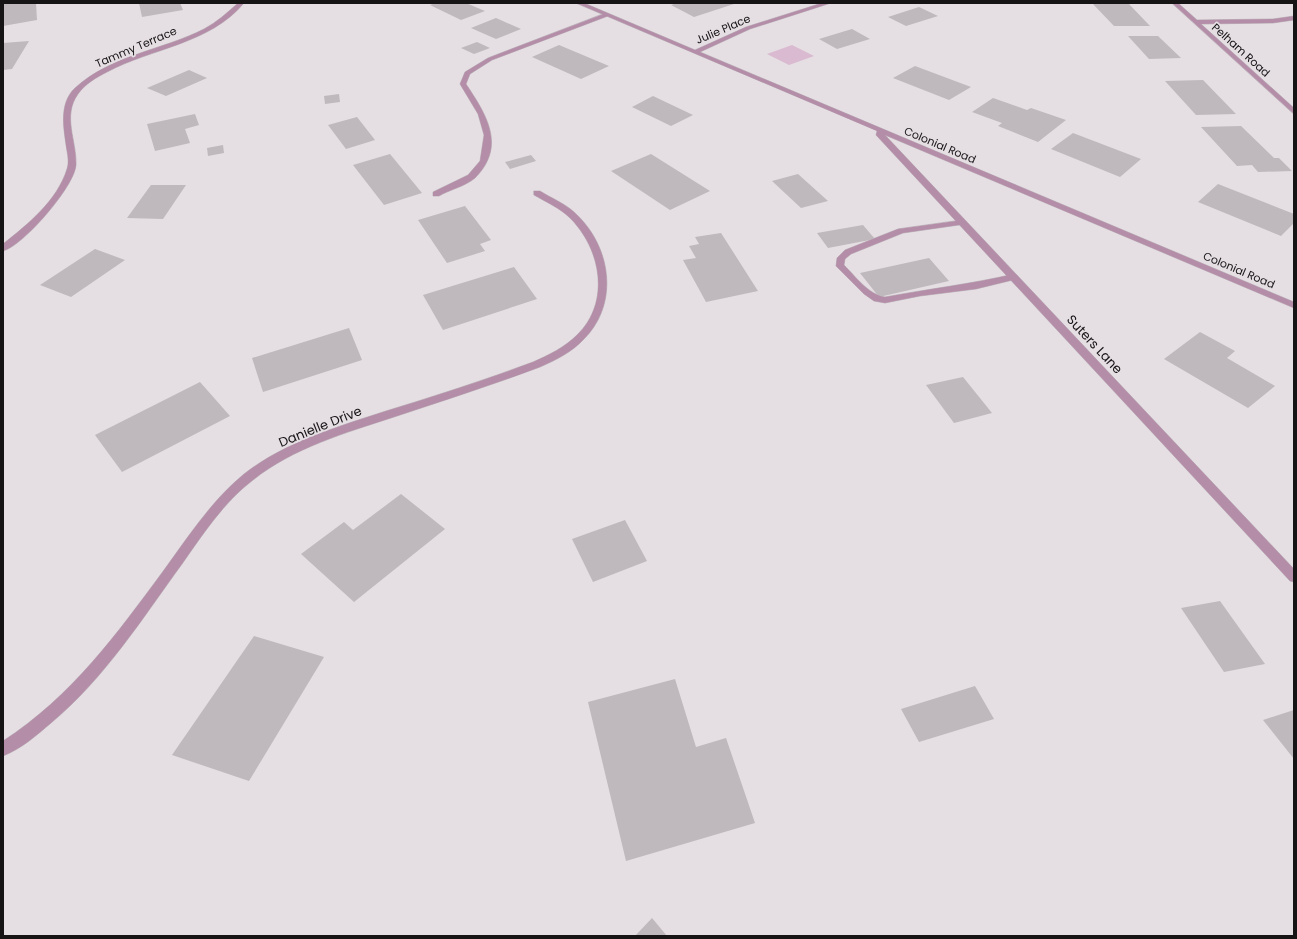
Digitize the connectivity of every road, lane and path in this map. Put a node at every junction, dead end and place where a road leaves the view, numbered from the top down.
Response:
1 (241, 3) edge
2 (579, 3) edge
3 (828, 3) edge
4 (1175, 3) edge
5 (816, 4) edge
6 (606, 15) junction
7 (1294, 18) edge
8 (1196, 22) junction
9 (695, 52) junction
10 (1294, 112) edge
11 (876, 129) junction
12 (537, 193) dead end
13 (436, 194) dead end
14 (962, 222) junction
15 (3, 248) edge
16 (1014, 277) junction
17 (1294, 306) edge
18 (1294, 577) edge
19 (3, 749) edge

1 - 15 street, Tammy Terrace
2 - 6 street, Colonial Road
3 - 5 street, Julie Place
4 - 8 street, Pelham Road
5 - 9 street, Julie Place
6 - 9 street, Colonial Road
6 - 13 street
7 - 8 street
8 - 10 street, Pelham Road
9 - 11 street, Colonial Road
11 - 14 street, Suters Lane
11 - 17 street, Colonial Road
12 - 19 street, Danielle Drive
14 - 16 street, Suters Lane
14 - 16 street
16 - 18 street, Suters Lane

